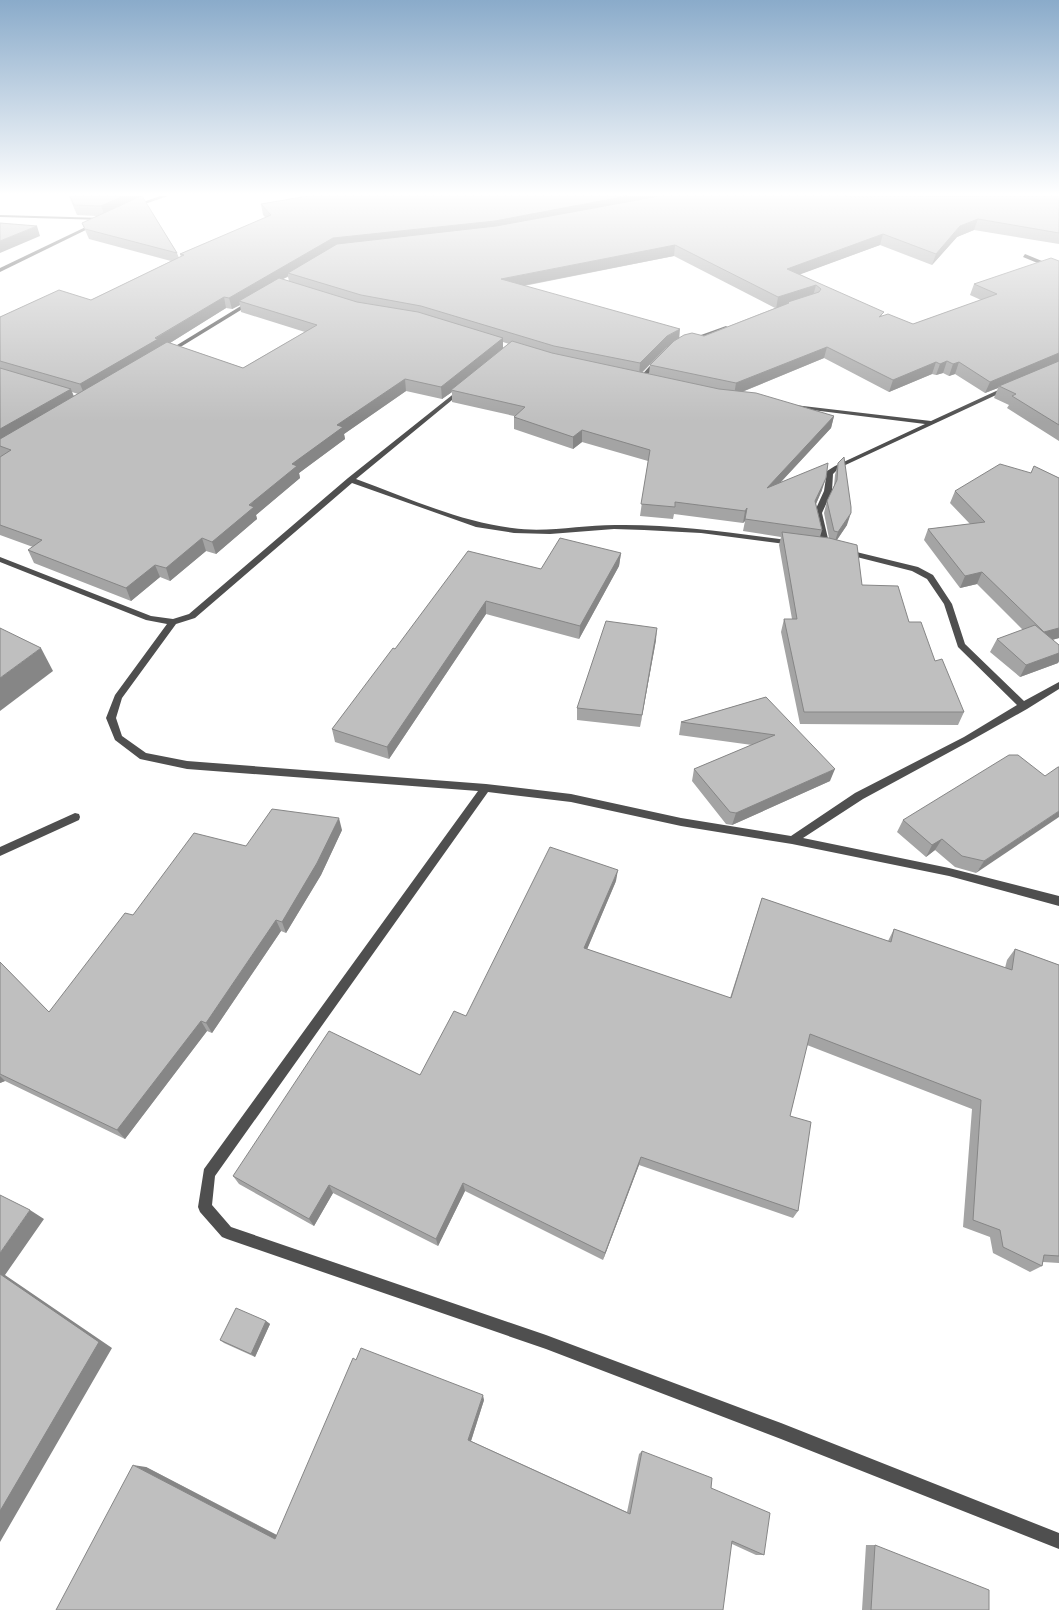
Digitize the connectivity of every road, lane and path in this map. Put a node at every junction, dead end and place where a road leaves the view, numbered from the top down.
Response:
1 (255, 300) edge
2 (730, 327) edge
3 (680, 344) edge
4 (164, 354) edge
5 (663, 355) edge
6 (631, 377) edge
7 (641, 378) junction
8 (650, 381) edge
9 (1017, 384) edge
10 (465, 387) edge
11 (782, 404) edge
12 (929, 422) junction
13 (351, 480) junction
14 (798, 544) edge
15 (817, 546) edge
16 (826, 547) junction
17 (0, 559) edge
18 (173, 622) junction
19 (1059, 685) edge
20 (1024, 707) junction
21 (486, 788) junction
22 (74, 817) dead end
23 (792, 840) junction
24 (0, 852) edge
25 (1059, 901) edge
26 (1059, 1541) edge

1 - 4 street
2 - 3 street
5 - 7 street
6 - 7 street
7 - 8 street
9 - 12 street
10 - 13 street
11 - 12 street
12 - 16 street
13 - 14 street
13 - 18 street
15 - 16 street
16 - 20 street
17 - 18 street
18 - 21 street
19 - 20 street
20 - 23 street
21 - 23 street
21 - 26 street
22 - 24 street
23 - 25 street

